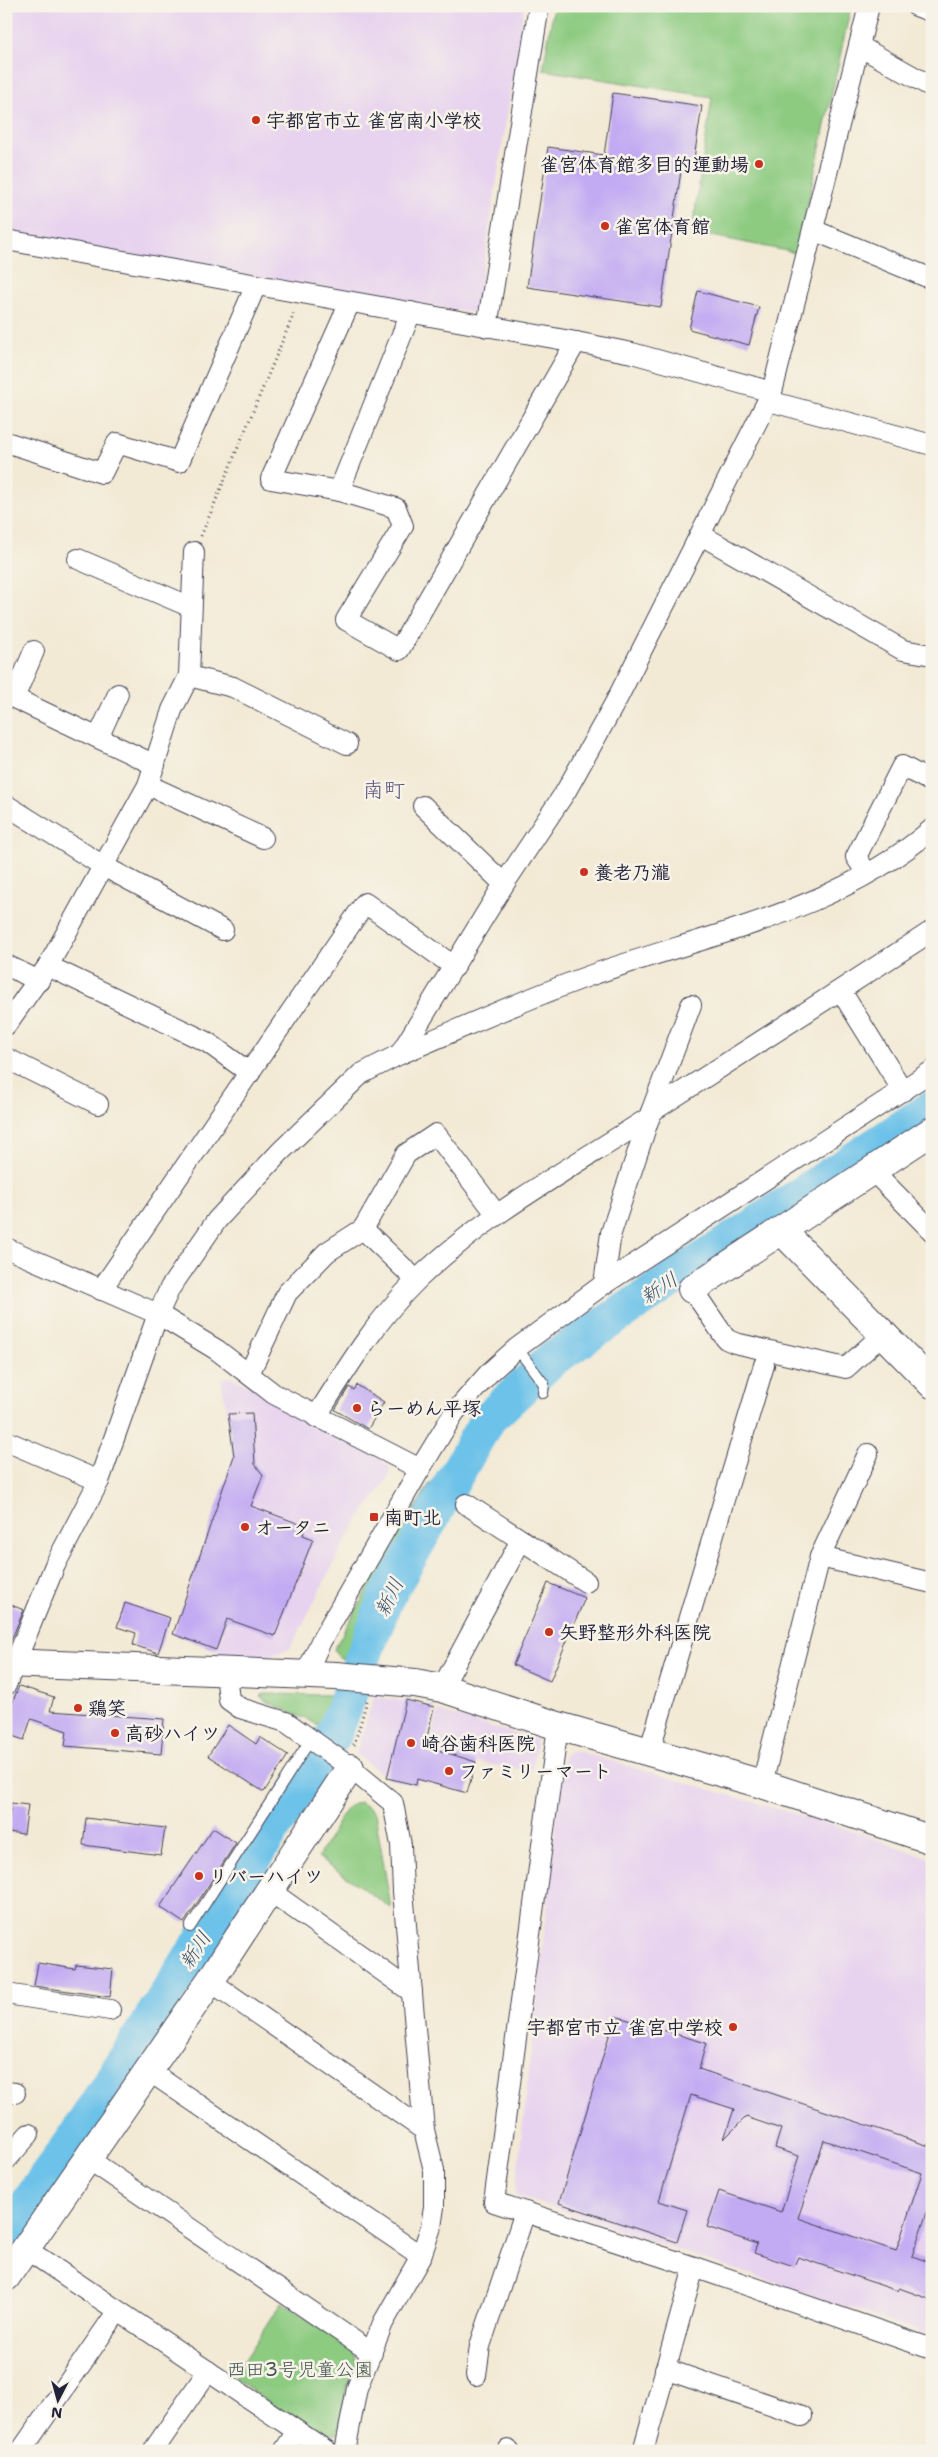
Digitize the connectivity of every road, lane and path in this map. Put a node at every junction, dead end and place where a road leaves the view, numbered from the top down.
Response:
1 (539, 6) edge
2 (869, 6) edge
3 (916, 6) edge
4 (932, 12) edge
5 (859, 46) junction
6 (932, 87) edge
7 (813, 230) junction
8 (6, 240) edge
9 (932, 279) edge
10 (256, 285) junction
11 (303, 294) junction
12 (350, 302) junction
13 (410, 312) junction
14 (487, 327) junction
15 (576, 342) junction
16 (770, 397) junction
17 (6, 442) edge
18 (932, 445) edge
19 (339, 491) junction
20 (700, 535) junction
21 (194, 552) joint
22 (78, 559) dead end
23 (191, 607) junction
24 (34, 652) dead end
25 (932, 655) edge
26 (189, 676) junction
27 (118, 694) dead end
28 (98, 738) junction
29 (347, 744) dead end
30 (154, 765) junction
31 (932, 782) edge
32 (148, 785) junction
33 (6, 806) edge
34 (423, 806) dead end
35 (932, 829) edge
36 (263, 838) dead end
37 (105, 868) junction
38 (867, 873) junction
39 (504, 884) junction
40 (223, 930) dead end
41 (932, 931) edge
42 (6, 965) edge
43 (455, 967) junction
44 (43, 974) junction
45 (841, 991) junction
46 (691, 1005) dead end
47 (6, 1025) edge
48 (400, 1054) junction
49 (6, 1058) edge
50 (932, 1071) edge
51 (250, 1073) junction
52 (903, 1091) junction
53 (98, 1104) dead end
54 (651, 1115) junction
55 (932, 1131) edge
56 (872, 1170) junction
57 (497, 1215) junction
58 (363, 1229) junction
59 (782, 1231) junction
60 (932, 1231) edge
61 (6, 1248) edge
62 (416, 1280) junction
63 (604, 1284) junction
64 (692, 1288) joint
65 (101, 1290) junction
66 (158, 1314) junction
67 (883, 1334) junction
68 (517, 1348) junction
69 (764, 1365) dead end
70 (249, 1374) junction
71 (932, 1384) edge
72 (543, 1388) dead end
73 (316, 1416) junction
74 (6, 1441) edge
75 (868, 1454) dead end
76 (420, 1470) junction
77 (99, 1480) junction
78 (466, 1504) dead end
79 (521, 1540) junction
80 (820, 1557) junction
81 (586, 1582) dead end
82 (932, 1583) edge
83 (8, 1668) edge
84 (226, 1673) junction
85 (305, 1676) junction
86 (374, 1679) junction
87 (442, 1688) junction
88 (558, 1726) junction
89 (314, 1741) junction
90 (649, 1752) junction
91 (349, 1767) junction
92 (762, 1784) junction
93 (932, 1840) edge
94 (270, 1891) junction
95 (190, 1927) dead end
96 (210, 1981) junction
97 (412, 1992) junction
98 (6, 1994) edge
99 (110, 2010) dead end
100 (149, 2071) junction
101 (424, 2130) junction
102 (29, 2134) dead end
103 (87, 2158) junction
104 (6, 2160) edge
105 (525, 2212) junction
106 (26, 2249) junction
107 (420, 2256) junction
108 (694, 2267) junction
109 (6, 2277) edge
110 (117, 2312) junction
111 (932, 2349) edge
112 (372, 2353) junction
113 (665, 2369) junction
114 (208, 2372) junction
115 (476, 2375) dead end
116 (802, 2416) dead end
117 (297, 2431) junction
118 (21, 2451) edge
119 (153, 2451) edge
120 (284, 2451) edge
121 (328, 2451) edge
122 (345, 2451) edge
123 (643, 2451) edge

1 - 14 street
2 - 5 street
3 - 4 street
5 - 6 street
5 - 7 street
7 - 9 street
7 - 16 street
8 - 10 street
10 - 11 street
10 - 17 street
11 - 12 street
11 - 21 path
12 - 13 street
12 - 19 street
13 - 14 street
13 - 19 street
14 - 15 street
15 - 16 street
15 - 19 street
16 - 18 street
16 - 20 street
20 - 25 street
20 - 39 street
21 - 23 street
22 - 23 street
23 - 26 street
24 - 28 street
26 - 29 street
26 - 30 street
27 - 28 street
28 - 30 street
30 - 32 street
31 - 38 street
32 - 36 street
32 - 37 street
33 - 37 street
34 - 39 street
35 - 38 street
37 - 40 street
37 - 44 street
38 - 48 street
39 - 43 street
41 - 45 street
42 - 44 street
43 - 48 street
43 - 51 street
44 - 47 street
44 - 51 street
45 - 52 street
45 - 54 street
46 - 54 street
48 - 66 street
49 - 53 street
50 - 52 street
51 - 65 street
52 - 63 street
54 - 57 street
54 - 63 street
55 - 56 street
56 - 59 street
56 - 60 street
57 - 58 street
57 - 62 street
58 - 62 street
58 - 70 street
59 - 64 street
59 - 67 street
61 - 65 street
62 - 73 street
63 - 68 street
64 - 67 street
65 - 66 street
66 - 70 street
66 - 77 street
67 - 71 street
68 - 72 lane
68 - 76 street
69 - 90 street
70 - 73 street
73 - 76 street
74 - 77 street
75 - 80 street
76 - 85 street
77 - 83 street
78 - 79 street
79 - 81 street
79 - 87 street
80 - 82 street
80 - 92 street
83 - 84 street
84 - 85 street
84 - 89 street
85 - 86 street
86 - 87 street
86 - 91 path
87 - 88 street
88 - 90 street
88 - 105 street
89 - 91 street
89 - 95 lane
90 - 92 street
91 - 94 street
91 - 97 street
92 - 93 street
94 - 96 street
94 - 97 street
96 - 100 street
96 - 101 street
97 - 101 street
98 - 99 street
100 - 103 street
100 - 107 street
101 - 107 street
102 - 104 street
103 - 106 street
103 - 112 street
105 - 108 street
105 - 115 street
106 - 109 street
106 - 110 street
107 - 112 street
108 - 111 street
108 - 113 street
110 - 114 street
110 - 118 street
112 - 122 street
113 - 116 street
113 - 123 street
114 - 117 street
114 - 119 street
117 - 120 street
117 - 121 street

